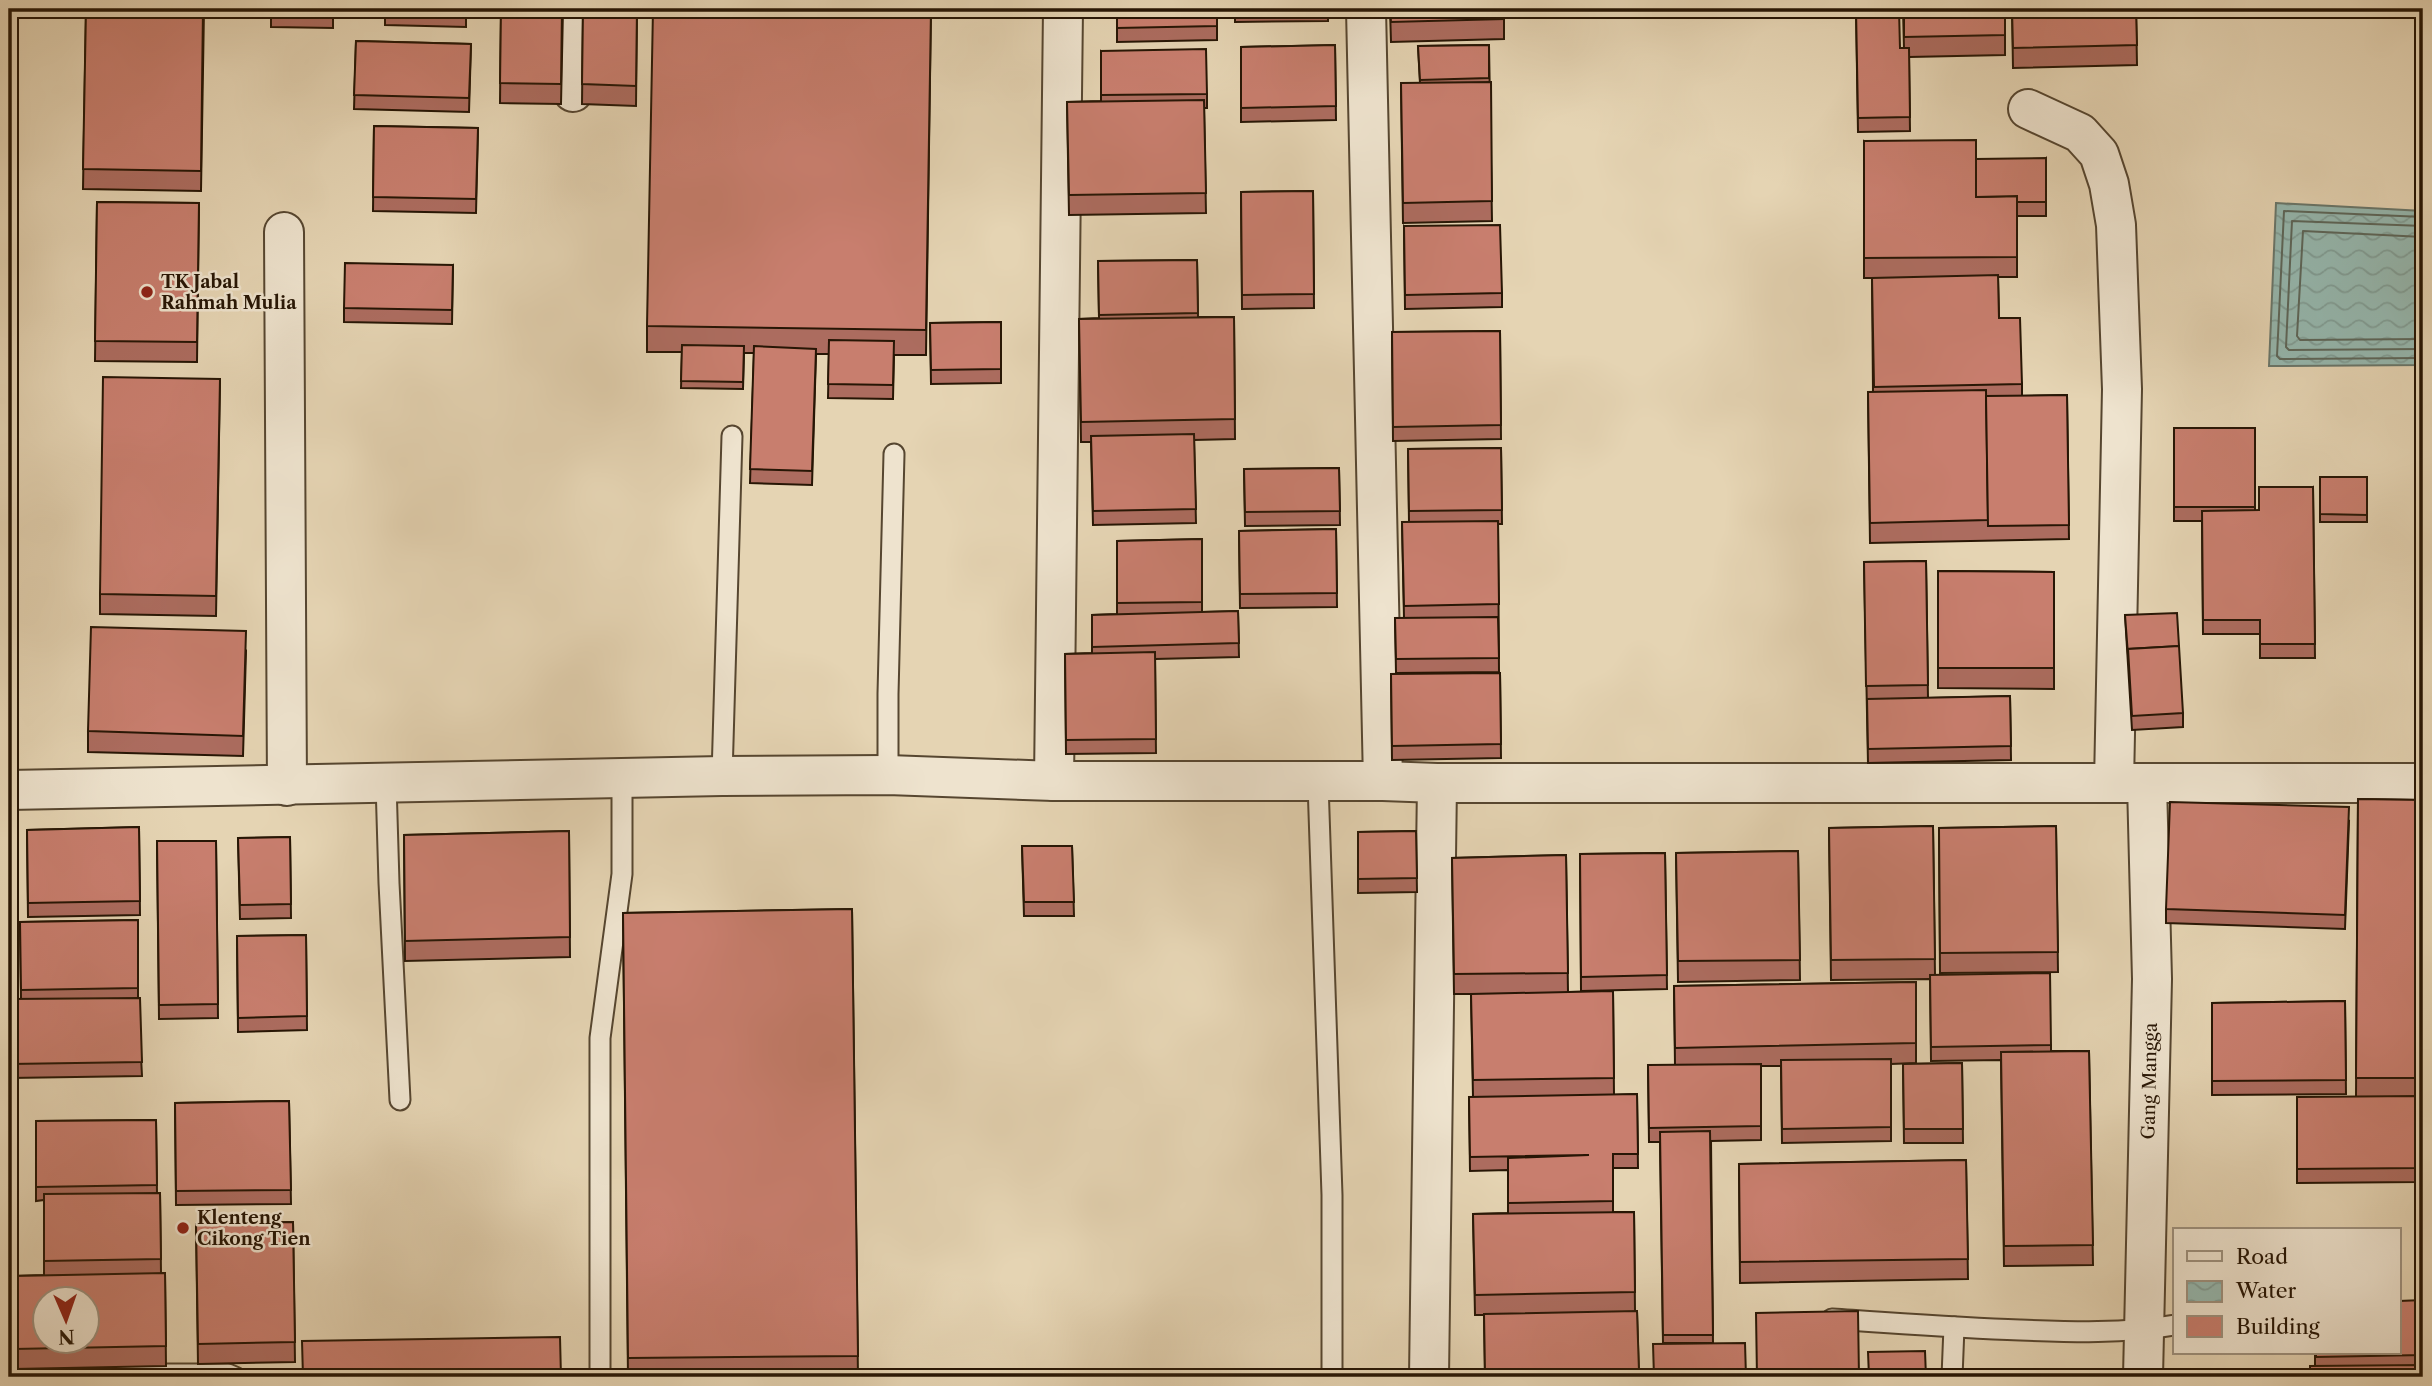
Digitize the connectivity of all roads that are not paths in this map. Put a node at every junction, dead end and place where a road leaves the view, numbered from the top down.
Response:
1 (575, 9) edge
2 (1063, 9) edge
3 (1366, 9) edge
4 (573, 92) dead end
5 (2028, 109) dead end
6 (284, 232) dead end
7 (732, 436) dead end
8 (894, 454) dead end
9 (888, 775) junction
10 (722, 776) junction
11 (622, 779) junction
12 (1054, 780) junction
13 (1383, 781) junction
14 (386, 783) junction
15 (1318, 783) junction
16 (1437, 783) junction
17 (2423, 783) edge
18 (2131, 784) junction
19 (287, 786) junction
20 (9, 790) edge
21 (400, 1100) dead end
22 (1831, 1319) edge
23 (1954, 1327) junction
24 (2159, 1328) edge
25 (9, 1374) edge
26 (235, 1377) edge
27 (600, 1377) edge
28 (1332, 1377) edge
29 (1429, 1377) edge
30 (1952, 1377) edge
31 (2143, 1377) edge

1 - 4 street
2 - 12 street
3 - 13 street
5 - 18 street, Gang Mangga
6 - 19 street
7 - 10 lane
8 - 9 lane
9 - 10 street
9 - 12 street
10 - 11 street
11 - 14 street
11 - 27 lane
12 - 15 street
13 - 15 street
13 - 16 street
14 - 19 street
14 - 21 lane
15 - 28 lane
16 - 18 street
16 - 29 street
17 - 18 street
18 - 24 street, Gang Mangga
19 - 20 street
22 - 23 lane
23 - 24 lane
23 - 30 lane
24 - 31 street, Gang Mangga
25 - 26 lane

